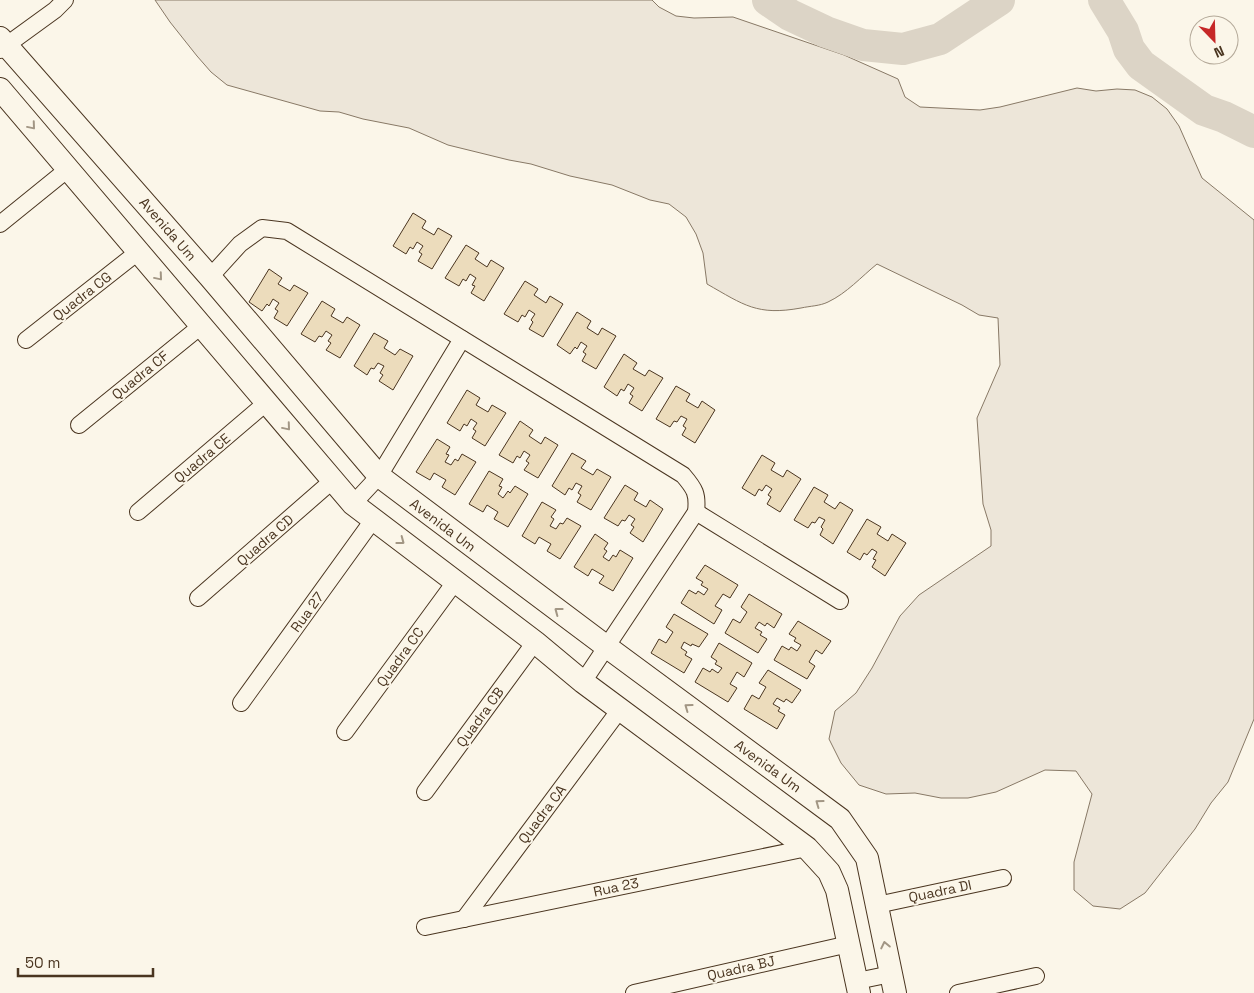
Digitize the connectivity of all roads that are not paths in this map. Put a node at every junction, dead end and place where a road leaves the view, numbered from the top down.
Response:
1 (65, 0) edge
2 (2, 44) edge
3 (0, 90) edge
4 (68, 169) junction
5 (0, 224) edge
6 (138, 252) junction
7 (210, 277) junction
8 (201, 326) junction
9 (462, 339) junction
10 (26, 340) dead end
11 (266, 403) junction
12 (80, 425) dead end
13 (378, 476) junction
14 (332, 482) junction
15 (353, 504) junction
16 (138, 512) dead end
17 (696, 512) junction
18 (373, 520) junction
19 (456, 582) junction
20 (198, 598) dead end
21 (840, 601) dead end
22 (535, 642) junction
23 (606, 647) junction
24 (583, 682) junction
25 (242, 703) dead end
26 (621, 708) junction
27 (345, 732) dead end
28 (425, 792) dead end
29 (807, 848) junction
30 (1003, 878) dead end
31 (877, 905) junction
32 (464, 919) junction
33 (425, 927) dead end
34 (849, 944) junction
35 (1036, 976) dead end
36 (893, 983) edge
37 (858, 987) edge
38 (634, 993) edge
39 (958, 993) edge

1 - 2 street
2 - 7 street, Avenida Um
3 -> 4 street, Avenida Um
4 - 5 street
4 - 6 street, Avenida Um
6 -> 8 street, Avenida Um
6 - 10 street, Quadra CG
7 - 9 street
7 - 13 street, Avenida Um
8 - 11 street, Avenida Um
8 - 12 street, Quadra CF
9 - 13 street
9 - 17 street
11 -> 14 street, Avenida Um
11 - 16 street, Quadra CE
13 - 15 street
23 -> 13 street, Avenida Um
14 - 15 street, Avenida Um
14 - 20 street, Quadra CD
15 - 18 street, Avenida Um
17 - 21 street
17 - 23 street
18 -> 19 street, Avenida Um
18 - 25 street, Rua 27
19 - 22 street, Avenida Um
19 - 27 street, Quadra CC
22 - 24 street, Avenida Um
22 - 28 street, Quadra CB
23 - 24 street
31 -> 23 street, Avenida Um
24 - 26 street, Avenida Um
26 - 29 street, Avenida Um
26 - 32 street, Quadra CA
29 - 32 street, Rua 23
29 - 34 street, Avenida Um
30 - 31 street, Quadra DI
36 -> 31 street, Avenida Um
32 - 33 street, Rua 23
34 - 37 street, Avenida Um
34 - 38 street, Quadra BJ
35 - 39 street
36 - 37 street, Avenida Um

